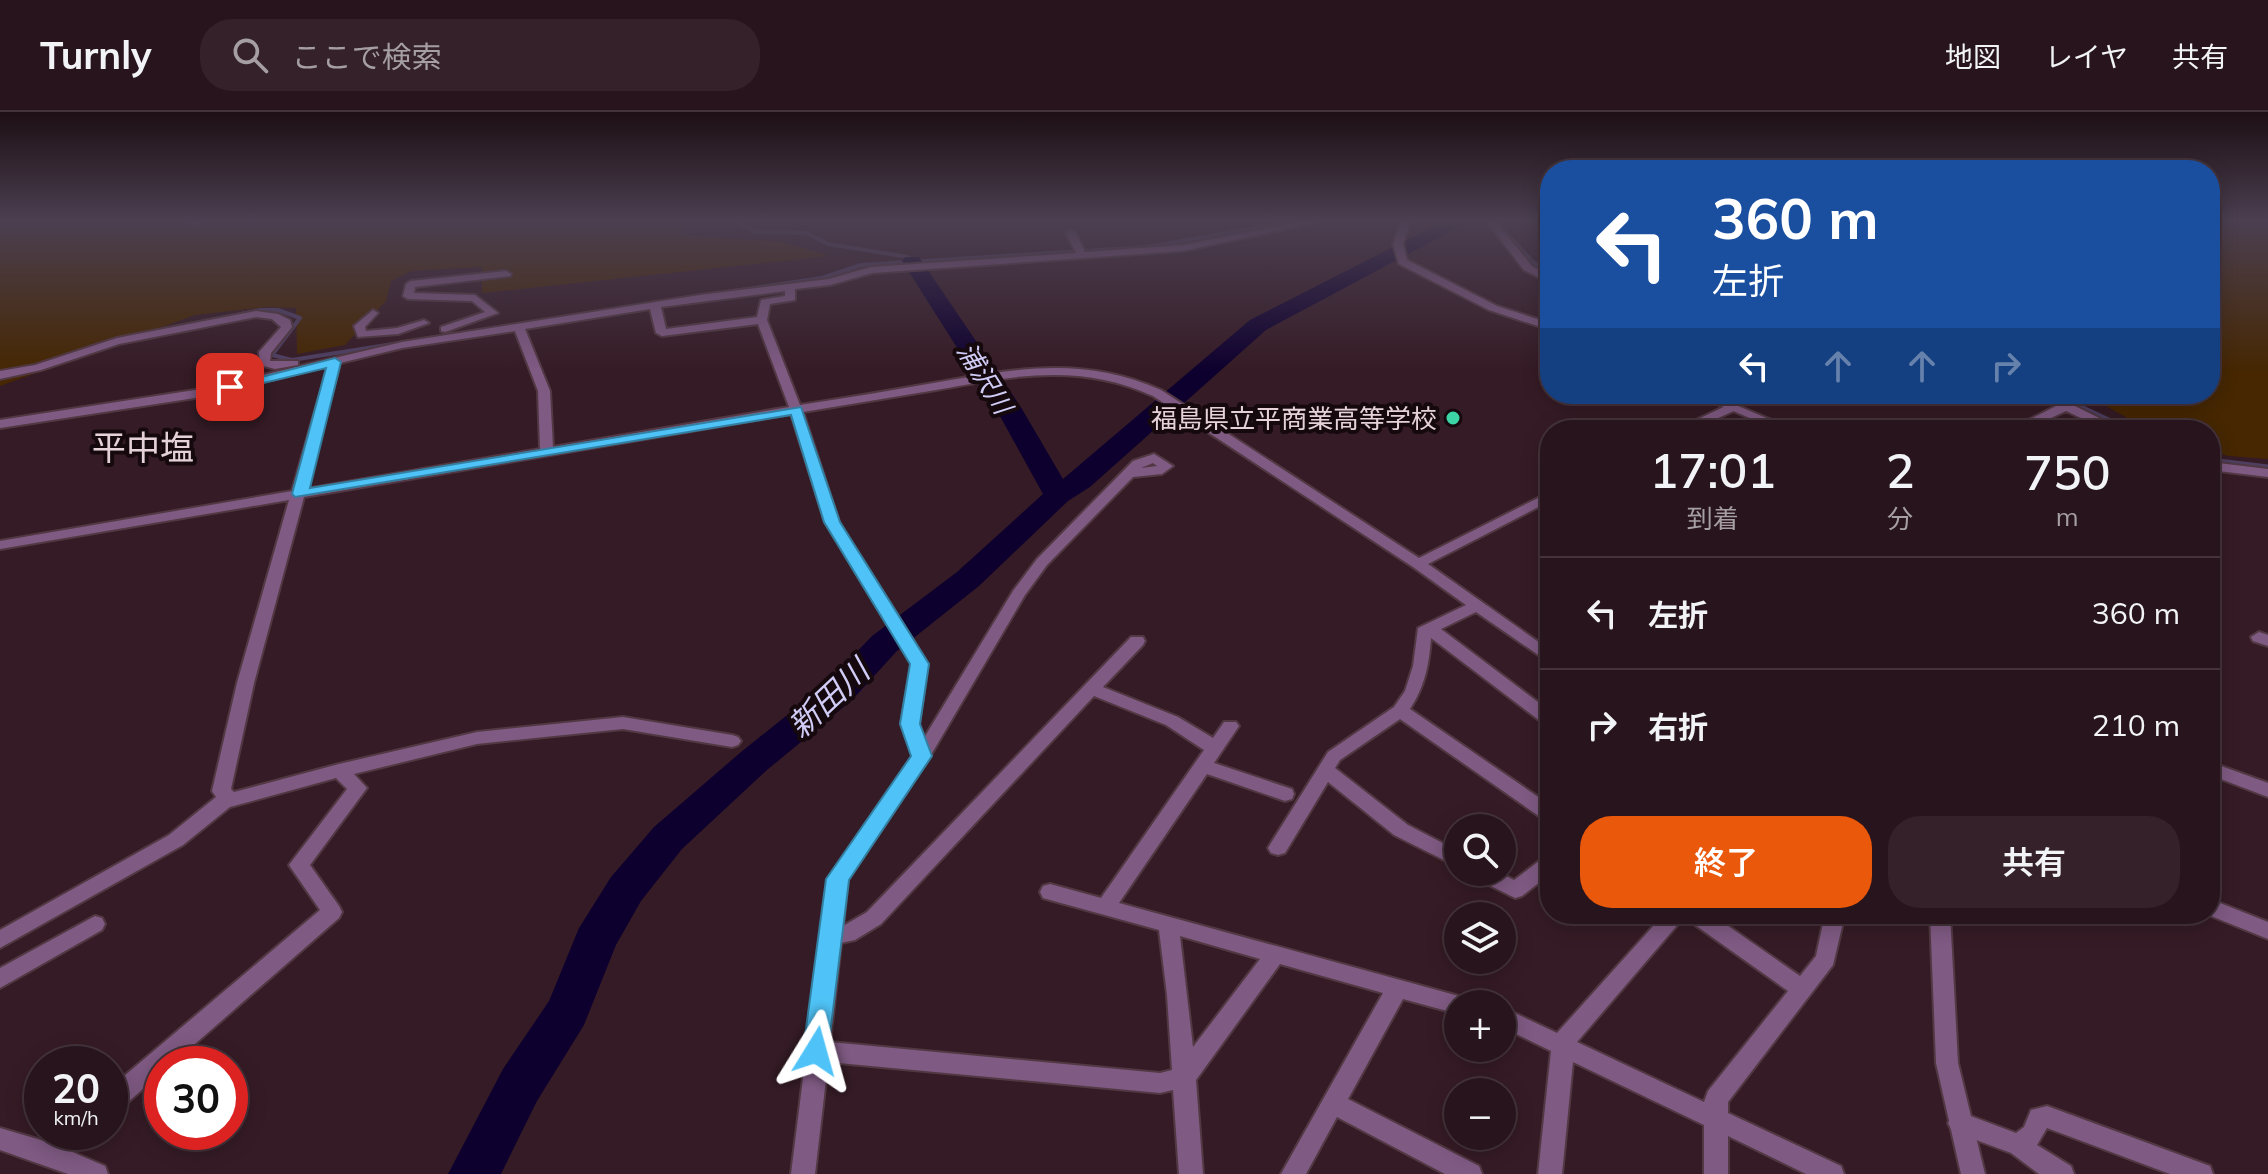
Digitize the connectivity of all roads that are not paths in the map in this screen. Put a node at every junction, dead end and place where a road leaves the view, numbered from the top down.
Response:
1 (866, 272) edge
2 (1421, 272) edge
3 (506, 274) dead end
4 (790, 287) junction
5 (655, 306) junction
6 (373, 313) dead end
7 (762, 320) junction
8 (1540, 324) edge
9 (519, 328) junction
10 (426, 329) junction
11 (402, 345) junction
12 (335, 362) junction
13 (0, 375) edge
14 (1724, 404) edge
15 (2062, 404) edge
16 (2066, 406) junction
17 (1732, 407) junction
18 (796, 410) junction
19 (1703, 420) edge
20 (1764, 420) edge
21 (2036, 420) edge
22 (2096, 420) edge
23 (0, 424) edge
24 (547, 452) junction
25 (2220, 467) edge
26 (1129, 473) dead end
27 (2268, 473) edge
28 (300, 494) junction
29 (1540, 501) edge
30 (0, 545) edge
31 (1418, 564) junction
32 (1477, 606) junction
33 (1429, 628) junction
34 (1137, 641) dead end
35 (1540, 651) edge
36 (1091, 689) junction
37 (1400, 711) junction
38 (1540, 712) edge
39 (1230, 726) dead end
40 (732, 741) dead end
41 (1215, 749) junction
42 (922, 756) junction
43 (1203, 766) junction
44 (1324, 769) junction
45 (339, 770) junction
46 (2220, 772) edge
47 (2268, 790) edge
48 (1285, 794) dead end
49 (228, 798) junction
50 (1540, 807) edge
51 (1278, 848) dead end
52 (1444, 853) edge
53 (1540, 871) edge
54 (1507, 886) edge
55 (1050, 892) dead end
56 (1105, 908) junction
57 (2220, 911) edge
58 (95, 924) dead end
59 (1667, 924) edge
60 (1709, 924) edge
61 (1833, 924) edge
62 (1940, 924) edge
63 (1169, 928) junction
64 (2268, 931) edge
65 (832, 936) junction
66 (0, 940) edge
67 (1275, 955) junction
68 (0, 979) edge
69 (1397, 989) junction
70 (1803, 989) junction
71 (1444, 1001) edge
72 (1516, 1023) edge
73 (1562, 1043) junction
74 (816, 1051) junction
75 (1184, 1077) junction
76 (128, 1088) edge
77 (1333, 1103) junction
78 (1715, 1117) junction
79 (1960, 1123) junction
80 (0, 1139) edge
81 (2019, 1145) junction
82 (57, 1150) edge
83 (51, 1155) junction
84 (96, 1174) edge
85 (803, 1174) edge
86 (1191, 1174) edge
87 (1293, 1174) edge
88 (1470, 1174) edge
89 (1550, 1174) edge
90 (1716, 1174) edge
91 (1832, 1174) edge
92 (1973, 1174) edge
93 (2062, 1174) edge
94 (2201, 1174) edge

1 - 4 street
2 - 8 street
3 - 10 street
4 - 5 street
4 - 7 street
5 - 7 street
5 - 9 street
6 - 10 street
7 - 18 street
9 - 10 street
9 - 24 street
10 - 11 street
11 - 12 street
11 - 13 street
12 - 23 street
12 - 28 street
14 - 17 street
15 - 16 street
16 - 21 street
16 - 22 street
17 - 19 street
17 - 20 street
18 - 24 street
18 - 31 street
18 - 42 street
24 - 28 street
25 - 27 street
26 - 42 street
28 - 30 street
28 - 49 street
29 - 31 street
31 - 32 street
32 - 33 street
32 - 35 street
33 - 37 street
33 - 38 street
34 - 36 street
36 - 41 street
36 - 65 street
37 - 44 street
37 - 50 street
39 - 41 street
40 - 45 street
41 - 43 street
42 - 65 street
43 - 48 street
43 - 56 street
44 - 51 street
44 - 52 street
45 - 49 street
45 - 76 street
46 - 47 street
49 - 66 street
53 - 54 street
55 - 56 street
56 - 63 street
57 - 64 street
58 - 68 street
59 - 73 street
60 - 70 street
61 - 70 street
62 - 79 street
63 - 67 street
63 - 75 street
65 - 74 street
67 - 69 street
67 - 75 street
69 - 71 street
69 - 77 street
70 - 78 street
72 - 73 street
73 - 78 street
73 - 89 street
74 - 75 street
74 - 85 street
75 - 86 street
77 - 87 street
77 - 88 street
78 - 90 street
78 - 91 street
79 - 81 street
79 - 92 street
80 - 83 street
81 - 93 street
81 - 94 street
82 - 83 street
83 - 84 street

